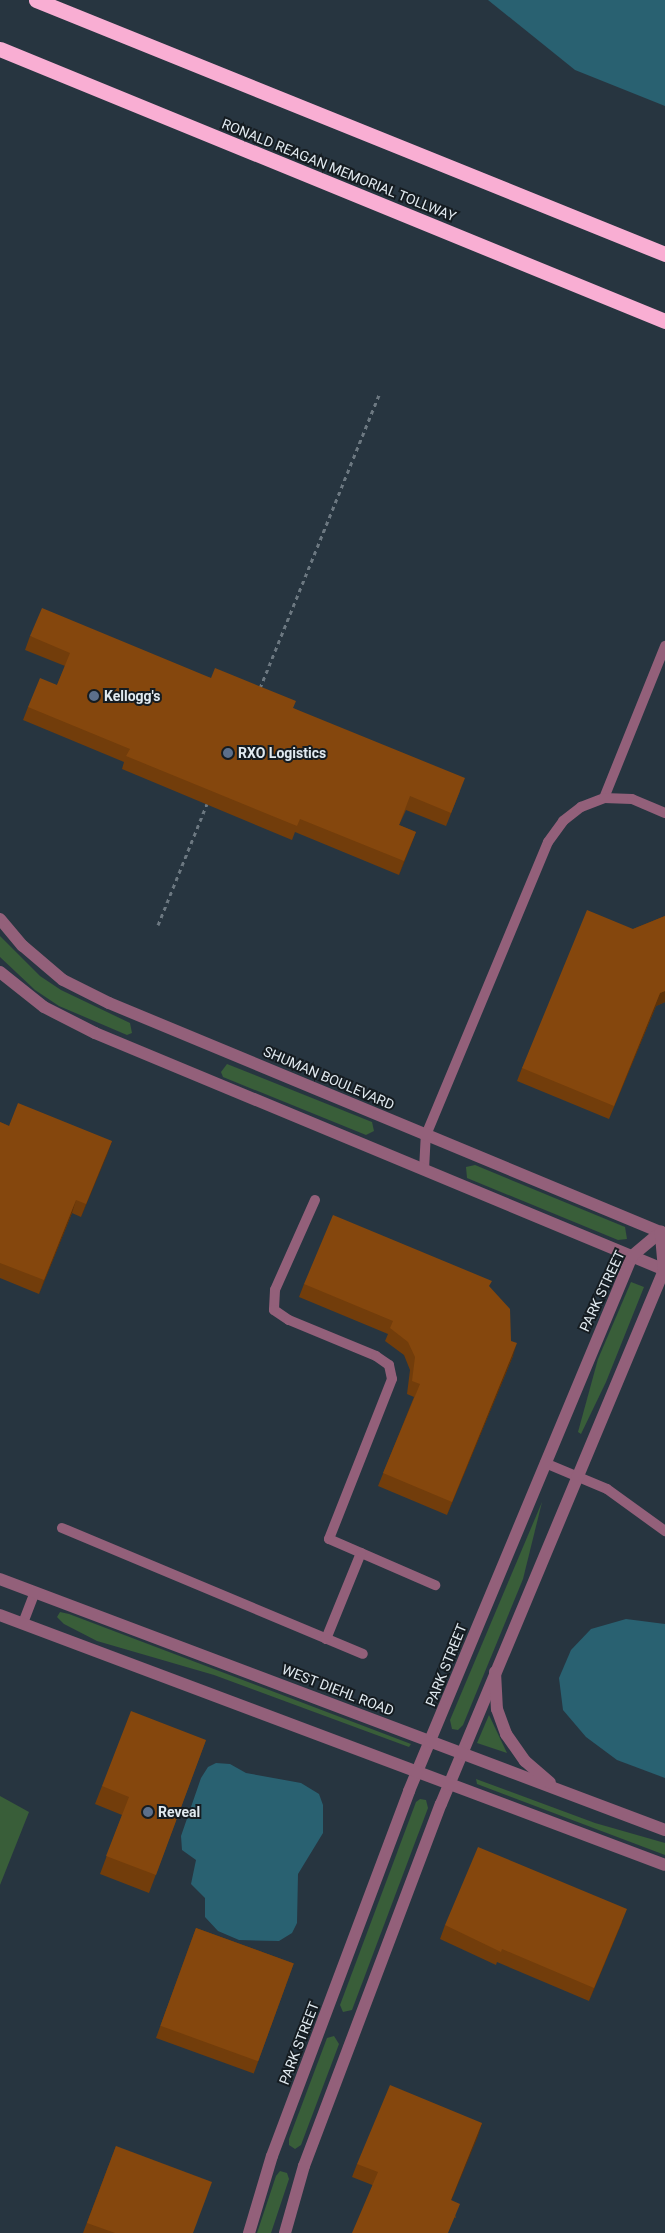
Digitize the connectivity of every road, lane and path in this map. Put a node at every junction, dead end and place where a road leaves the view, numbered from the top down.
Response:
1 (36, 0) edge
2 (0, 49) edge
3 (665, 254) edge
4 (665, 321) edge
5 (380, 392) dead end
6 (665, 646) edge
7 (259, 691) edge
8 (604, 798) junction
9 (207, 804) edge
10 (665, 813) edge
11 (0, 919) edge
12 (158, 925) dead end
13 (0, 972) edge
14 (426, 1134) junction
15 (424, 1170) junction
16 (315, 1200) dead end
17 (664, 1229) edge
18 (632, 1256) junction
19 (665, 1270) edge
20 (545, 1463) junction
21 (577, 1475) junction
22 (62, 1528) dead end
23 (665, 1531) edge
24 (361, 1553) junction
25 (0, 1579) edge
26 (435, 1585) dead end
27 (35, 1592) junction
28 (0, 1615) edge
29 (23, 1623) junction
30 (326, 1639) junction
31 (362, 1654) dead end
32 (496, 1672) junction
33 (431, 1741) junction
34 (462, 1753) junction
35 (418, 1772) junction
36 (450, 1784) junction
37 (556, 1788) junction
38 (665, 1830) edge
39 (665, 1865) edge
40 (249, 2233) edge
41 (285, 2233) edge

1 - 3 highway
2 - 4 highway, RONALD REAGAN MEMORIAL TOLLWAY
5 - 7 path
6 - 8 lane
8 - 10 lane
8 - 14 lane
9 - 12 path
11 - 14 street, SHUMAN BOULEVARD
13 - 15 street
14 - 15 lane
14 - 17 street, SHUMAN BOULEVARD
15 - 18 street
16 - 24 lane
17 - 18 street, PARK STREET
17 - 19 street
18 - 19 street
18 - 20 street, PARK STREET
19 - 21 street
20 - 21 lane
20 - 33 street, PARK STREET
21 - 23 lane
21 - 32 street
22 - 30 lane
24 - 26 lane
24 - 30 lane
25 - 27 street, WEST DIEHL ROAD
27 - 29 lane
27 - 33 street, WEST DIEHL ROAD
28 - 29 street
29 - 35 street
30 - 31 lane
32 - 34 street
32 - 37 street
33 - 34 street, WEST DIEHL ROAD
33 - 35 street, PARK STREET
34 - 36 street
34 - 37 street, WEST DIEHL ROAD
35 - 36 street
35 - 40 street, PARK STREET
36 - 39 street
36 - 41 street
37 - 38 street, WEST DIEHL ROAD

